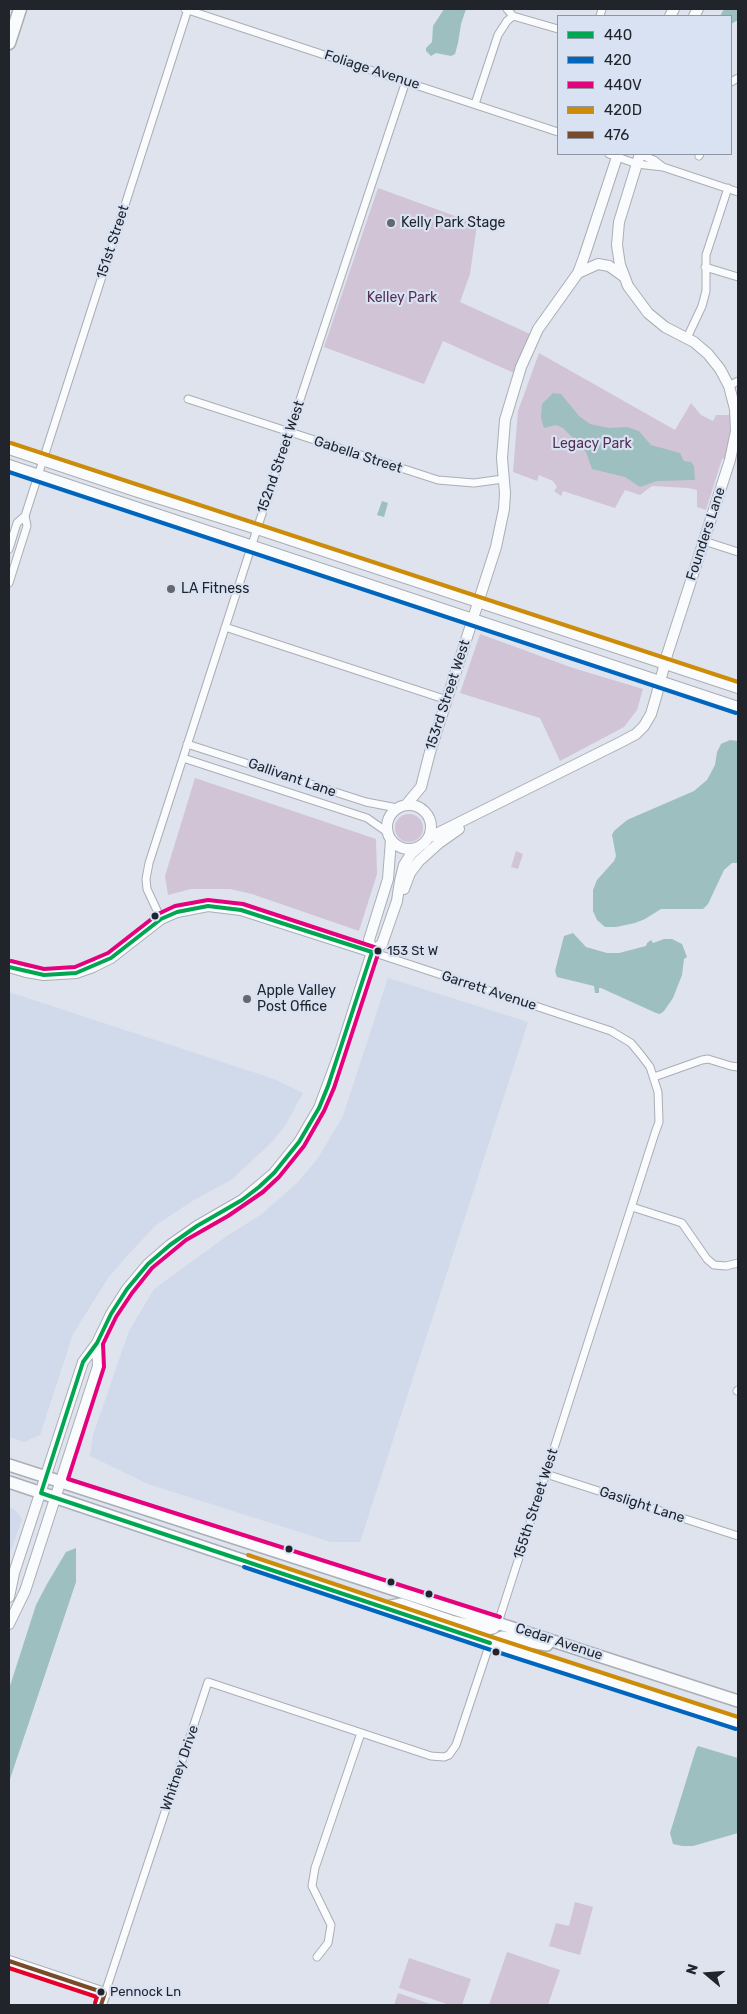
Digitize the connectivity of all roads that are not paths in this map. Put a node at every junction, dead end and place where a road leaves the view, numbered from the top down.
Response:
1 (20, 9) edge
2 (186, 9) edge
3 (507, 9) edge
4 (513, 16) junction
5 (557, 29) edge
6 (9, 43) edge
7 (406, 81) junction
8 (475, 104) junction
9 (557, 132) edge
10 (615, 155) edge
11 (639, 156) edge
12 (728, 188) junction
13 (738, 192) edge
14 (705, 268) junction
15 (578, 273) junction
16 (623, 276) junction
17 (738, 277) edge
18 (687, 338) junction
19 (734, 384) edge
20 (188, 399) dead end
21 (290, 433) junction
22 (9, 449) edge
23 (43, 460) junction
24 (9, 465) edge
25 (39, 475) junction
26 (503, 479) junction
27 (25, 516) junction
28 (257, 529) junction
29 (704, 541) junction
30 (252, 545) junction
31 (9, 550) edge
32 (738, 552) edge
33 (9, 583) edge
34 (478, 602) junction
35 (473, 618) junction
36 (225, 627) junction
37 (664, 664) junction
38 (660, 681) junction
39 (738, 688) edge
40 (446, 700) junction
41 (738, 707) edge
42 (188, 744) junction
43 (183, 758) junction
44 (401, 807) junction
45 (475, 816) junction
46 (389, 836) junction
47 (428, 838) junction
48 (420, 846) junction
49 (397, 900) junction
50 (161, 919) junction
51 (372, 952) junction
52 (9, 967) edge
53 (738, 1067) edge
54 (654, 1077) junction
55 (632, 1206) junction
56 (738, 1263) edge
57 (97, 1343) junction
58 (574, 1385) joint
59 (9, 1465) edge
60 (546, 1474) junction
61 (46, 1478) junction
62 (9, 1482) edge
63 (60, 1483) junction
64 (41, 1493) junction
65 (55, 1498) junction
66 (738, 1536) edge
67 (9, 1597) edge
68 (384, 1607) junction
69 (498, 1622) junction
70 (9, 1624) edge
71 (490, 1643) junction
72 (586, 1651) junction
73 (738, 1701) edge
74 (738, 1724) edge
75 (361, 1733) junction
76 (317, 1957) dead end
77 (9, 1961) edge
78 (106, 1993) junction
79 (101, 2005) edge

1 - 6 highway
2 - 7 street, Foliage Avenue
2 - 23 street, 151st Street
3 - 4 street
4 - 5 street
4 - 8 street
7 - 8 street, Foliage Avenue
7 - 21 street, 152nd Street West
8 - 9 street, Foliage Avenue
10 - 11 street
10 - 15 street, 153rd Street West
11 - 12 street
11 - 16 street, Founders Lane
12 - 13 street
12 - 14 street
14 - 17 street
14 - 18 street
15 - 16 street
15 - 26 street, 153rd Street West
16 - 18 street, Founders Lane
18 - 19 street, Founders Lane
19 - 29 street, Founders Lane
20 - 21 street, Gabella Street
21 - 26 street, Gabella Street
21 - 28 street, 152nd Street West
22 - 23 street
23 - 25 street, 151st Street
23 - 28 street
24 - 25 street
25 - 27 street, 151st Street
25 - 30 street
26 - 34 street, 153rd Street West
27 - 31 street
27 - 33 street
28 - 30 street, 152nd Street West
28 - 34 street
29 - 32 street
29 - 37 street, Founders Lane
30 - 35 street
30 - 36 street, 152nd Street West
34 - 35 street, 153rd Street West
34 - 37 street
35 - 38 street
35 - 40 street, 153rd Street West
36 - 40 street
36 - 42 street, 152nd Street West
37 - 38 street, Founders Lane
37 - 39 street
38 - 41 street
38 - 45 street, Founders Lane
40 - 44 street, 153rd Street West
42 - 43 street, 152nd Street West
42 - 44 street, Gallivant Lane
43 - 46 street, Gallivant Lane
43 - 50 street, 152nd Street West
44 - 46 street
44 - 47 street
45 - 47 street, Founders Lane
45 - 49 street, Founders Lane
46 - 48 street
46 - 51 street
47 - 48 street
48 - 49 street
49 - 51 street
50 - 51 street, Garrett Avenue
50 - 52 street, Garrett Avenue
51 - 54 street, Garrett Avenue
51 - 57 street
53 - 54 street
54 - 55 street, Garrett Avenue
55 - 56 street
55 - 58 street, Garrett Avenue
57 - 61 street
57 - 63 street
58 - 60 street, 155th Street West
59 - 61 main road, Cedar Avenue
60 - 66 street, Gaslight Lane
60 - 69 street, 155th Street West
61 - 63 main road, Cedar Avenue
61 - 64 street
62 - 64 main road, Cedar Avenue
63 - 65 street
63 - 69 main road, Cedar Avenue
64 - 65 main road, Cedar Avenue
64 - 67 street
65 - 68 main road, Cedar Avenue
65 - 70 street
68 - 69 main road
68 - 71 main road, Cedar Avenue
69 - 72 main road, Cedar Avenue
71 - 72 main road
71 - 74 main road, Cedar Avenue
71 - 75 street, Whitney Drive
72 - 73 main road, Cedar Avenue
75 - 76 street
75 - 78 street, Whitney Drive
77 - 78 street
78 - 79 street, Whitney Drive

